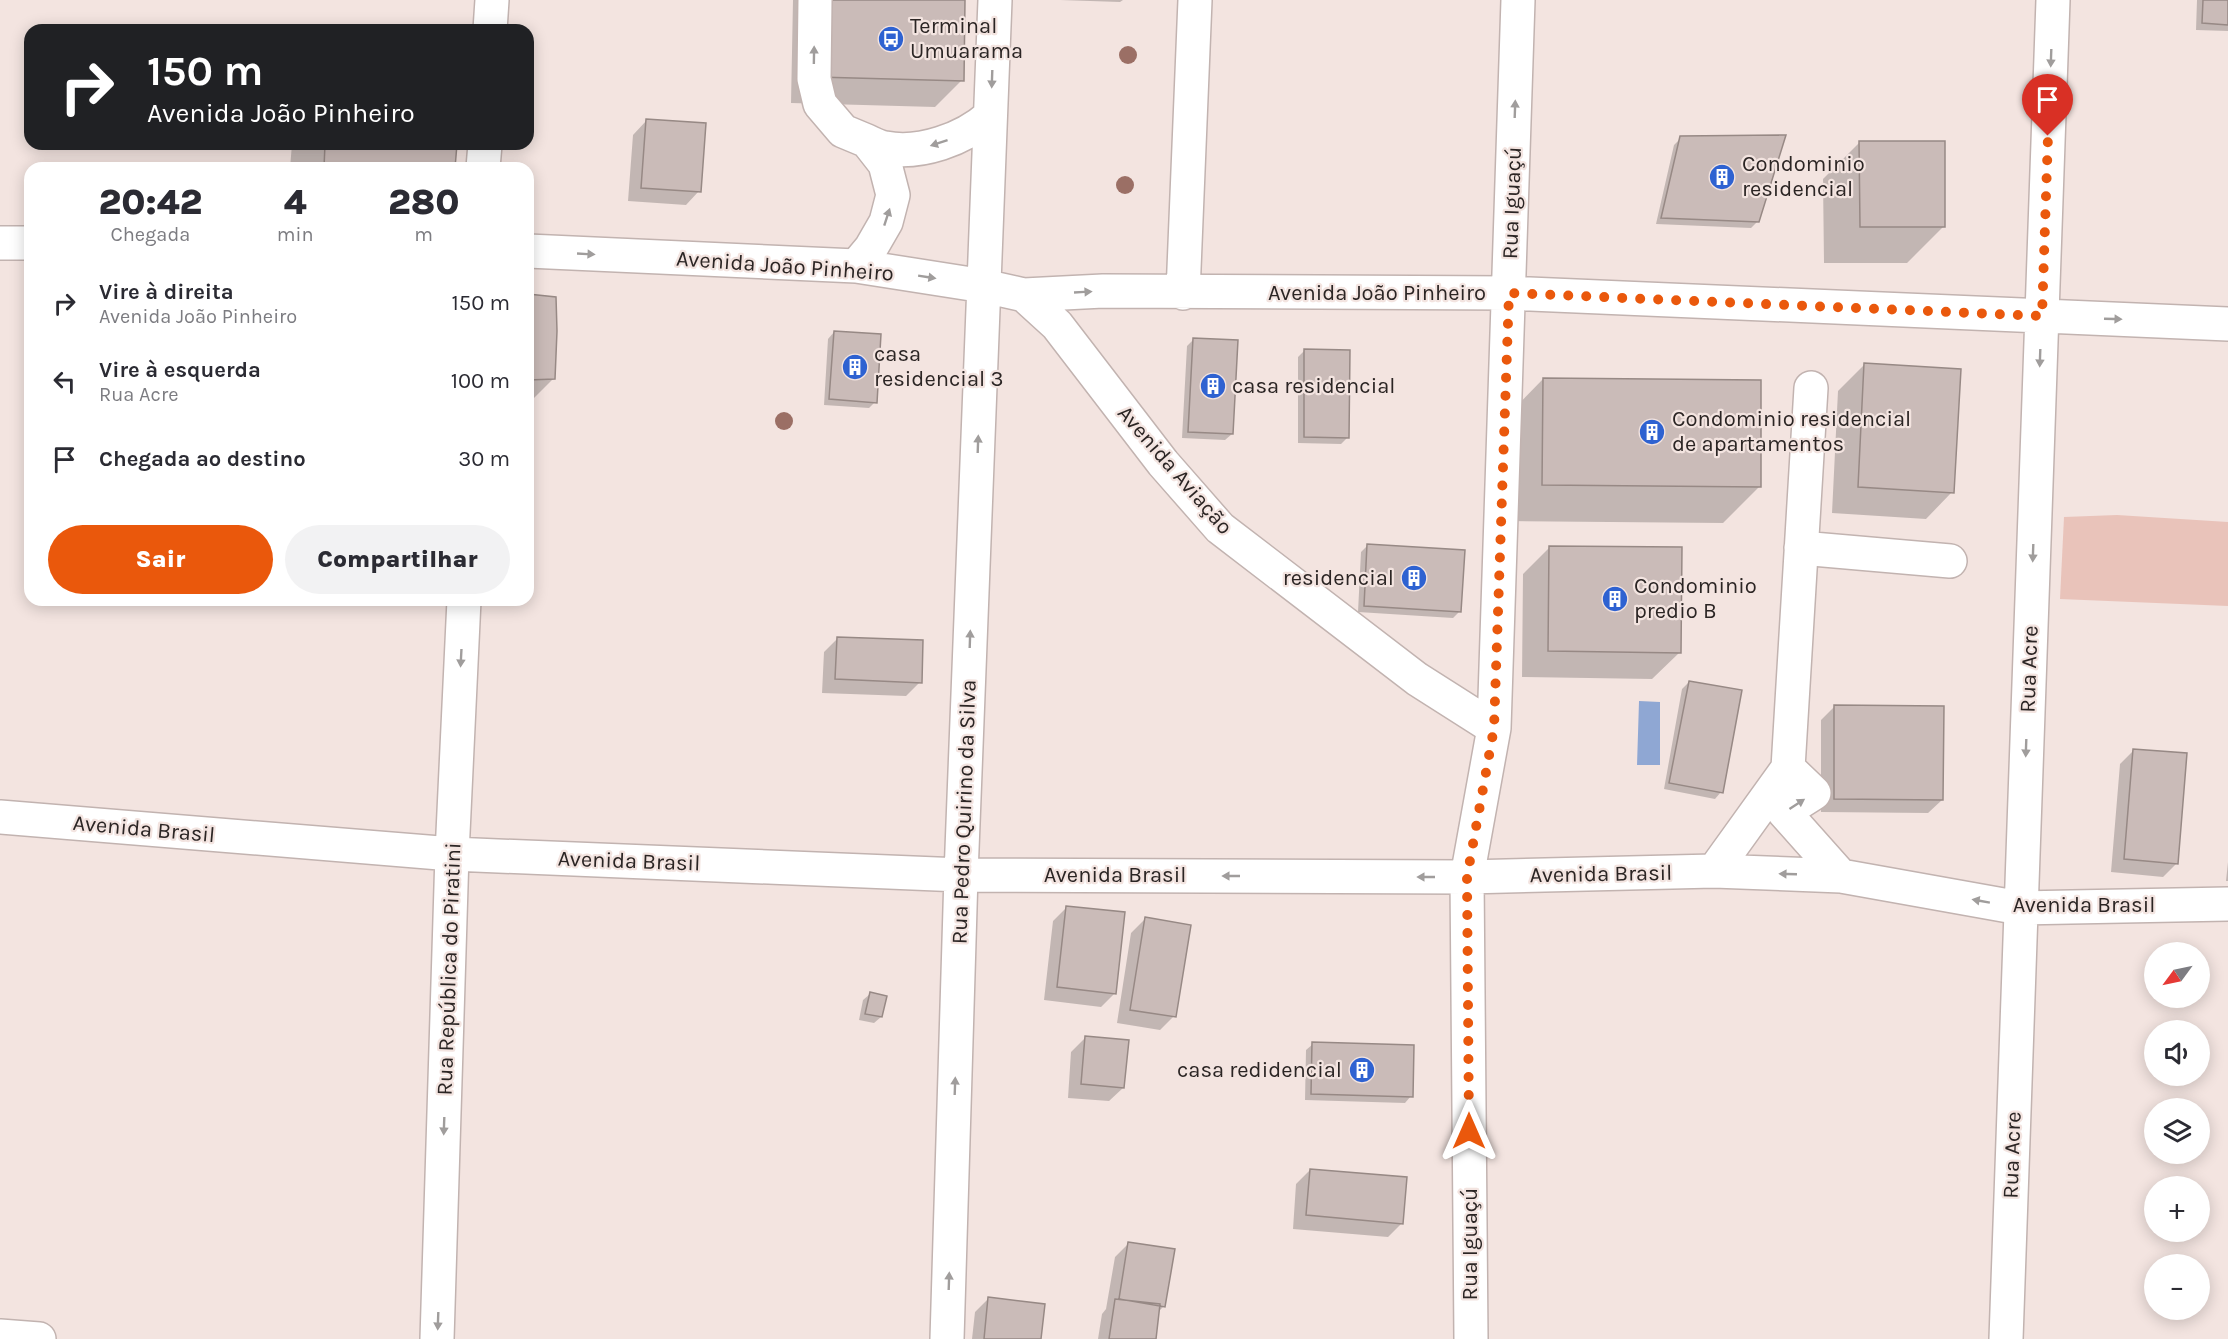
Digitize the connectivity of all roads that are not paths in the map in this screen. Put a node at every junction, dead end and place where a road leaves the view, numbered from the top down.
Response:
1 (492, 0) edge
2 (815, 0) edge
3 (995, 0) edge
4 (1195, 0) edge
5 (1518, 0) edge
6 (2053, 0) edge
7 (490, 24) edge
8 (990, 116) junction
9 (867, 141) junction
10 (0, 243) edge
11 (24, 243) edge
12 (534, 251) edge
13 (856, 266) junction
14 (984, 286) junction
15 (1183, 293) junction
16 (1509, 293) junction
17 (1024, 295) junction
18 (2042, 316) junction
19 (2228, 324) edge
20 (1811, 388) dead end
21 (1801, 548) junction
22 (1950, 561) dead end
23 (464, 606) edge
24 (1494, 728) junction
25 (1788, 768) junction
26 (0, 817) edge
27 (452, 854) junction
28 (1714, 871) junction
29 (962, 875) junction
30 (1840, 876) junction
31 (1467, 877) junction
32 (2228, 904) edge
33 (2020, 908) junction
34 (0, 1336) edge
35 (39, 1339) edge
36 (437, 1339) edge
37 (947, 1339) edge
38 (1471, 1339) edge
39 (2006, 1339) edge

1 - 7 street
9 -> 2 street
3 -> 8 street, Rua Pedro Quirino da Silva
4 - 15 street
16 -> 5 street, Rua Iguaçú
6 -> 18 street, Rua Acre
8 -> 9 street
8 - 14 street, Rua Pedro Quirino da Silva
13 -> 9 street
10 - 11 street
12 -> 13 street, Avenida João Pinheiro
13 -> 14 street, Avenida João Pinheiro
14 - 17 street, Avenida João Pinheiro
29 -> 14 street, Rua Pedro Quirino da Silva
15 - 16 street, Avenida João Pinheiro
17 -> 15 street, Avenida João Pinheiro
16 - 18 street, Avenida João Pinheiro
16 - 24 street, Rua Iguaçú
17 - 24 street, Avenida Aviação
18 -> 19 street, Avenida João Pinheiro
18 -> 33 street, Rua Acre
20 - 21 street
21 - 22 street
21 - 25 street
23 -> 27 street, Rua República do Piratini
24 - 31 street, Rua Iguaçú
25 - 28 street
30 -> 25 street
26 - 27 street, Avenida Brasil
27 - 29 street, Avenida Brasil
27 -> 36 street, Rua República do Piratini
30 -> 28 street, Avenida Brasil
28 - 31 street, Avenida Brasil
31 -> 29 street, Avenida Brasil
37 -> 29 street, Rua Pedro Quirino da Silva
33 -> 30 street, Avenida Brasil
31 - 38 street, Rua Iguaçú
32 - 33 street, Avenida Brasil
33 - 39 street, Rua Acre
34 - 35 street

